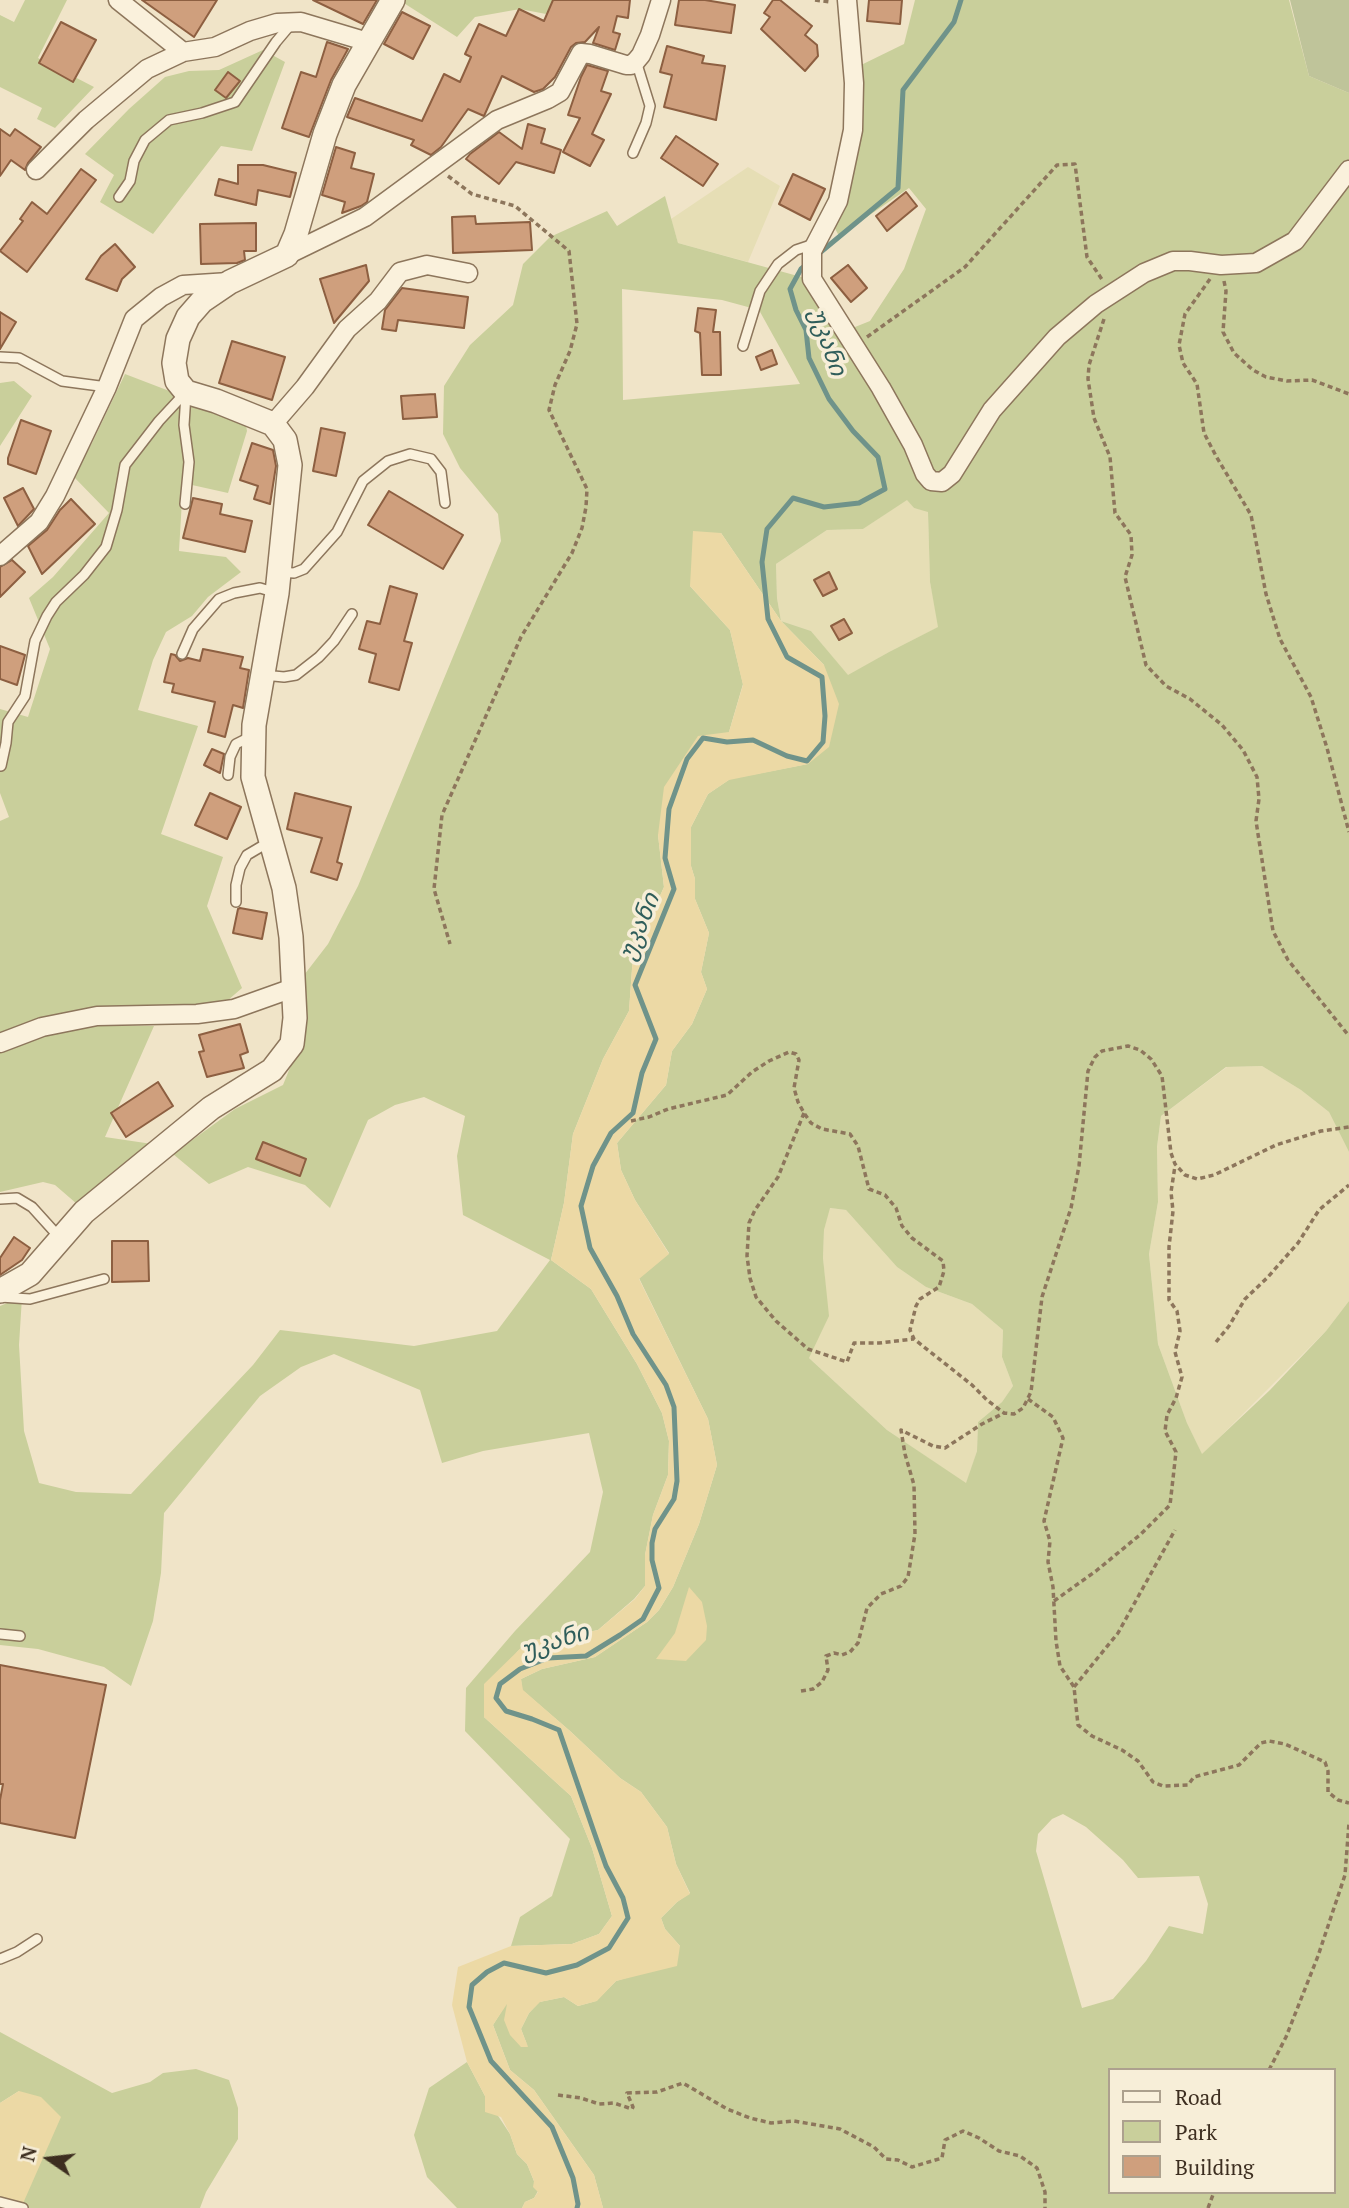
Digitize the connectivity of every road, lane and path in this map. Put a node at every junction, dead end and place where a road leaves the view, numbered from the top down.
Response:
1 (118, 0) edge
2 (393, 0) edge
3 (661, 0) edge
4 (847, 0) edge
5 (293, 22) junction
6 (366, 45) junction
7 (184, 52) junction
8 (636, 61) junction
9 (633, 153) dead end
10 (436, 167) junction
11 (36, 170) dead end
12 (1349, 170) edge
13 (120, 197) dead end
14 (813, 255) junction
15 (286, 256) junction
16 (1220, 265) junction
17 (468, 272) dead end
18 (229, 282) junction
19 (1112, 293) junction
20 (743, 346) dead end
21 (854, 347) junction
22 (0, 357) edge
23 (107, 387) junction
24 (186, 392) junction
25 (1349, 394) edge
26 (273, 424) junction
27 (445, 503) dead end
28 (185, 504) dead end
29 (0, 555) edge
30 (278, 583) junction
31 (352, 614) dead end
32 (182, 654) dead end
33 (263, 675) junction
34 (253, 735) junction
35 (1, 766) edge
36 (228, 775) dead end
37 (1349, 832) edge
38 (272, 840) junction
39 (236, 902) dead end
40 (450, 944) dead end
41 (293, 988) junction
42 (42, 1027) junction
43 (0, 1033) edge
44 (1349, 1037) edge
45 (0, 1043) edge
46 (804, 1113) junction
47 (631, 1121) dead end
48 (1349, 1127) edge
49 (1175, 1164) junction
50 (1349, 1185) edge
51 (0, 1199) edge
52 (61, 1239) junction
53 (104, 1279) dead end
54 (0, 1291) edge
55 (0, 1297) edge
56 (914, 1339) junction
57 (1216, 1342) dead end
58 (1028, 1399) junction
59 (1004, 1413) junction
60 (1175, 1530) dead end
61 (1054, 1601) junction
62 (0, 1634) edge
63 (20, 1636) dead end
64 (1074, 1687) junction
65 (801, 1691) dead end
66 (1349, 1803) edge
67 (1349, 1823) edge
68 (37, 1939) dead end
69 (0, 1959) edge
70 (1270, 2068) edge
71 (558, 2095) dead end
72 (0, 2202) edge
73 (23, 2208) edge
74 (1045, 2208) edge

1 - 7 street
2 - 6 street
3 - 8 street
4 - 14 street
5 - 6 street
5 - 7 street
5 - 13 lane
6 - 15 street
7 - 11 street
8 - 9 lane
8 - 10 street
10 - 15 street
10 - 40 path
12 - 16 street
14 - 20 lane
14 - 21 street
15 - 18 street
16 - 19 street
16 - 25 path
16 - 37 path
17 - 26 street
18 - 23 street
18 - 24 street
19 - 21 street
19 - 21 path
19 - 44 path
22 - 23 lane
23 - 29 street
24 - 26 street
24 - 28 lane
24 - 35 lane
26 - 30 street
27 - 30 lane
30 - 32 lane
30 - 33 street
31 - 33 lane
33 - 34 street
34 - 36 lane
34 - 38 street
38 - 39 lane
38 - 41 street
41 - 42 street
41 - 52 street
42 - 43 lane
42 - 45 street
46 - 47 path
46 - 56 path
46 - 56 path
48 - 49 path
49 - 58 path
49 - 61 path
50 - 57 path
51 - 52 lane
52 - 54 street
53 - 55 lane
56 - 59 path
58 - 59 path
58 - 61 path
59 - 65 path
60 - 64 path
61 - 64 path
62 - 63 lane
64 - 66 path
67 - 70 path
68 - 69 lane
71 - 74 path
72 - 73 lane

